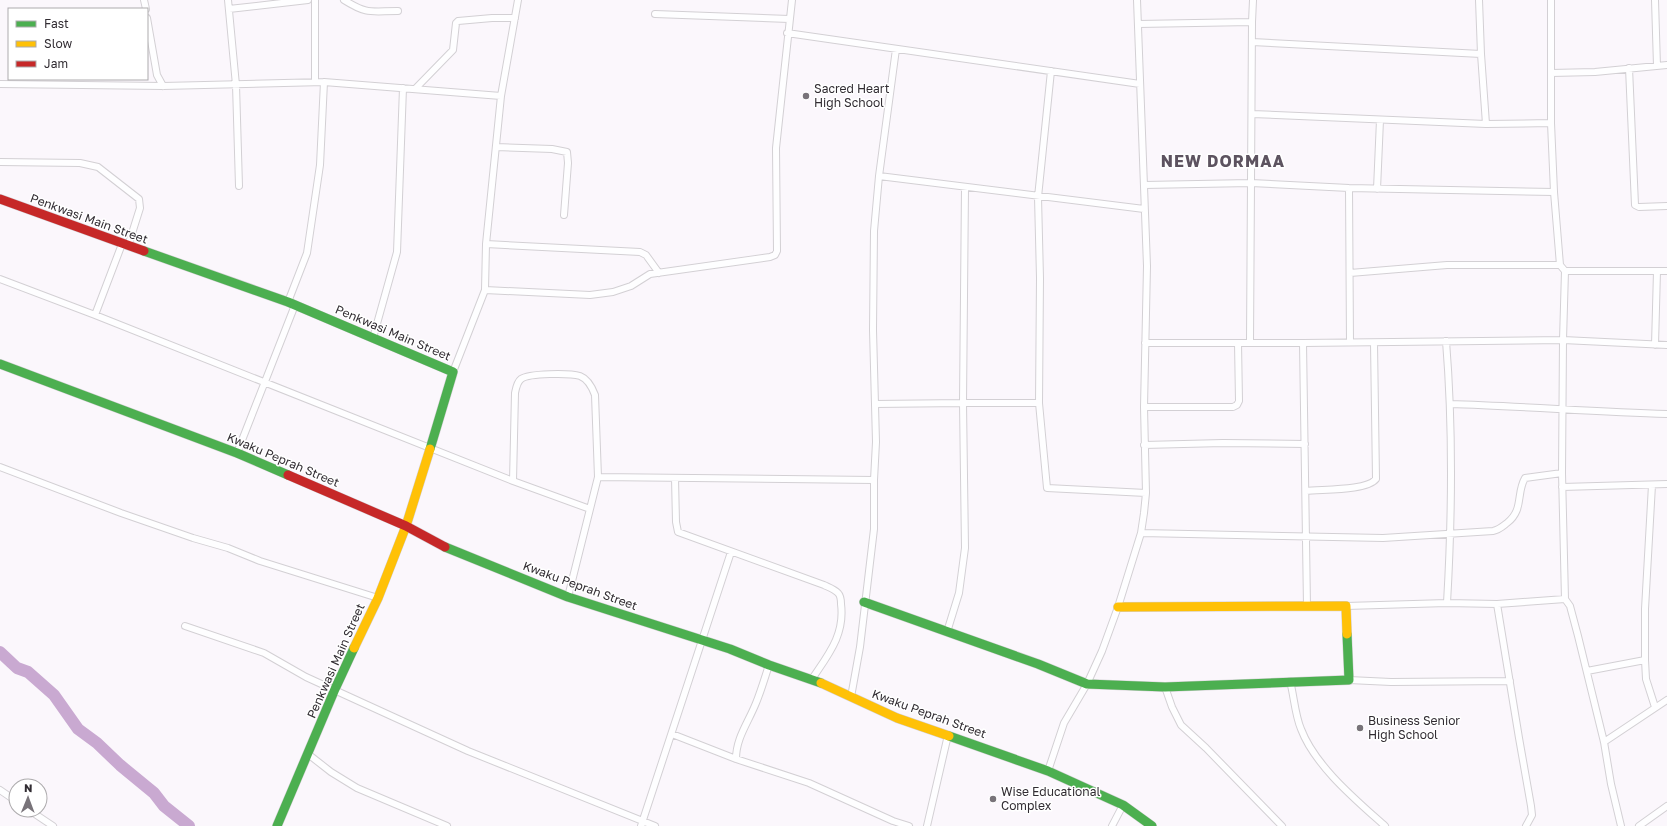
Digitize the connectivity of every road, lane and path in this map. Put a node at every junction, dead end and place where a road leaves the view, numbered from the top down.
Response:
1 (228, 0) edge
2 (308, 0) edge
3 (315, 0) edge
4 (344, 0) edge
5 (518, 0) edge
6 (792, 0) edge
7 (1137, 0) edge
8 (1252, 0) edge
9 (1480, 0) edge
10 (1551, 0) edge
11 (1655, 0) edge
12 (229, 9) junction
13 (398, 11) dead end
14 (655, 14) dead end
15 (514, 18) junction
16 (789, 19) junction
17 (1252, 22) junction
18 (148, 24) edge
19 (1138, 24) junction
20 (787, 33) junction
21 (1252, 42) junction
22 (896, 49) junction
23 (1481, 54) junction
24 (1667, 65) edge
25 (1657, 66) junction
26 (1629, 68) junction
27 (1051, 72) junction
28 (1551, 73) junction
29 (315, 82) junction
30 (324, 82) junction
31 (0, 84) edge
32 (1140, 84) junction
33 (236, 85) junction
34 (163, 86) junction
35 (404, 88) junction
36 (415, 89) junction
37 (501, 96) junction
38 (1252, 114) junction
39 (1380, 120) junction
40 (1551, 123) junction
41 (1486, 124) junction
42 (496, 148) junction
43 (0, 162) edge
44 (879, 176) junction
45 (1251, 183) junction
46 (1144, 185) junction
47 (239, 186) dead end
48 (965, 188) junction
49 (1349, 188) junction
50 (1377, 188) junction
51 (1554, 192) junction
52 (1038, 197) junction
53 (0, 199) edge
54 (1667, 206) edge
55 (1144, 209) junction
56 (564, 214) dead end
57 (486, 244) junction
58 (125, 245) junction
59 (1560, 265) junction
60 (1565, 271) junction
61 (1657, 271) junction
62 (1667, 271) edge
63 (659, 273) junction
64 (1350, 273) junction
65 (0, 279) edge
66 (485, 290) junction
67 (291, 304) junction
68 (95, 315) junction
69 (373, 338) junction
70 (1563, 340) junction
71 (1446, 341) junction
72 (1145, 342) junction
73 (1350, 342) junction
74 (1238, 343) junction
75 (1250, 343) junction
76 (1303, 343) junction
77 (1374, 343) junction
78 (1655, 345) junction
79 (1667, 345) edge
80 (0, 364) edge
81 (453, 372) junction
82 (265, 382) junction
83 (963, 403) junction
84 (1039, 403) junction
85 (875, 404) junction
86 (1450, 404) junction
87 (1144, 407) junction
88 (1563, 410) junction
89 (1667, 414) edge
90 (1305, 444) junction
91 (1144, 445) junction
92 (429, 447) junction
93 (237, 452) junction
94 (0, 467) edge
95 (1562, 474) junction
96 (598, 477) junction
97 (675, 478) junction
98 (874, 480) junction
99 (513, 481) junction
100 (1667, 484) edge
101 (1652, 485) junction
102 (1562, 487) junction
103 (1306, 491) junction
104 (1146, 493) junction
105 (590, 509) junction
106 (406, 526) junction
107 (1141, 533) junction
108 (1451, 533) junction
109 (1306, 536) junction
110 (731, 552) junction
111 (568, 597) junction
112 (378, 598) junction
113 (1565, 599) junction
114 (864, 602) junction
115 (1447, 603) junction
116 (1497, 604) junction
117 (1307, 606) junction
118 (1346, 606) junction
119 (1118, 607) junction
120 (185, 626) dead end
121 (947, 632) junction
122 (701, 639) junction
123 (1645, 660) junction
124 (769, 665) junction
125 (1587, 671) junction
126 (812, 679) junction
127 (1349, 680) junction
128 (1290, 681) junction
129 (1510, 681) junction
130 (1087, 684) junction
131 (1165, 687) junction
132 (335, 689) junction
133 (851, 697) junction
134 (1667, 700) edge
135 (1655, 707) junction
136 (672, 734) junction
137 (948, 735) junction
138 (1604, 742) junction
139 (308, 754) junction
140 (736, 759) junction
141 (1048, 771) junction
142 (1123, 805) junction
143 (1667, 806) edge
144 (41, 818) edge
145 (642, 823) edge
146 (53, 826) edge
147 (277, 826) edge
148 (447, 826) edge
149 (656, 826) edge
150 (909, 826) edge
151 (927, 826) edge
152 (1112, 826) edge
153 (1152, 826) edge
154 (1282, 826) edge
155 (1385, 826) edge
156 (1526, 826) edge
157 (1621, 826) edge
158 (1639, 826) edge

1 - 12 street
2 - 12 street
3 - 29 street
4 - 13 street
5 - 15 street
6 - 16 street
7 - 19 street
8 - 17 street
9 - 23 street
10 - 28 street
11 - 25 street
12 - 33 street
14 - 16 street
15 - 36 street
15 - 37 street
16 - 20 street
17 - 19 street
17 - 21 street
18 - 34 street
19 - 32 street
20 - 22 street
20 - 63 street
21 - 23 street
21 - 38 street
22 - 27 street
22 - 44 street
23 - 41 street
24 - 25 street
25 - 26 street
26 - 28 street
26 - 54 street
27 - 32 street
27 - 52 street
28 - 40 street
29 - 30 street
29 - 33 street
30 - 35 street
30 - 67 street
31 - 34 street
32 - 46 street
33 - 34 street
33 - 47 street
35 - 36 street
35 - 69 street
36 - 37 street
37 - 42 street
38 - 39 street
38 - 45 street
39 - 41 street
39 - 50 street
40 - 41 street
40 - 51 street
42 - 56 street
42 - 57 street
43 - 58 street
44 - 48 street
44 - 85 street
45 - 46 street
45 - 49 street
45 - 75 street
46 - 55 street
48 - 52 street
48 - 83 street
49 - 50 street
49 - 64 street
50 - 51 street
51 - 59 street
52 - 55 street
52 - 84 street
53 - 58 street, Penkwasi Main Street
55 - 72 street
57 - 63 street
57 - 66 street
58 - 67 street, Penkwasi Main Street
58 - 68 street
59 - 60 street
59 - 64 street
60 - 61 street
60 - 70 street
61 - 62 street
61 - 78 street
63 - 66 street
64 - 73 street
65 - 68 street
66 - 81 street
67 - 69 street, Penkwasi Main Street
67 - 82 street
68 - 82 street
69 - 81 street, Penkwasi Main Street
70 - 71 street
70 - 78 street
70 - 88 street
71 - 77 street
71 - 86 street
72 - 74 street
72 - 87 street
73 - 76 street
73 - 77 street
74 - 75 street
74 - 87 street
75 - 76 street
76 - 90 street
77 - 103 street
78 - 79 street
80 - 93 street, Kwaku Peprah Street
81 - 92 street, Penkwasi Main Street
82 - 92 street
82 - 93 street
83 - 84 street
83 - 85 street
83 - 121 street
84 - 104 street
85 - 98 street
86 - 88 street
86 - 108 street
87 - 91 street
88 - 89 street
88 - 95 street
90 - 91 street
90 - 103 street
91 - 104 street
92 - 99 street
92 - 106 street, Penkwasi Main Street
93 - 106 street, Kwaku Peprah Street
94 - 112 street
95 - 102 street
95 - 108 street
96 - 97 street
96 - 99 street
96 - 105 street
97 - 98 street
97 - 110 street
98 - 114 street
99 - 105 street
100 - 101 street
101 - 102 street
101 - 123 street
102 - 113 street
103 - 109 street
104 - 107 street
105 - 111 street
106 - 111 street, Kwaku Peprah Street
106 - 112 street, Penkwasi Main Street
107 - 109 street
107 - 119 street
108 - 109 street
108 - 115 street
109 - 117 street
110 - 122 street
110 - 126 street
111 - 122 street, Kwaku Peprah Street
112 - 132 street, Penkwasi Main Street
113 - 116 street
113 - 125 street
114 - 121 street
114 - 133 street
115 - 116 street
115 - 118 street
116 - 129 street
117 - 118 street
117 - 119 street
118 - 127 street
119 - 130 street
120 - 132 street
121 - 130 street
122 - 124 street, Kwaku Peprah Street
122 - 136 street
123 - 125 street
123 - 135 street
124 - 126 street, Kwaku Peprah Street
124 - 140 street
125 - 138 street
126 - 133 street, Kwaku Peprah Street
127 - 128 street
127 - 129 street
128 - 131 street
128 - 155 street
129 - 156 street
130 - 131 street
130 - 141 street
131 - 154 street
132 - 139 street, Penkwasi Main Street
132 - 145 street
133 - 137 street, Kwaku Peprah Street
134 - 135 street
135 - 138 street
136 - 140 street
136 - 145 street
137 - 141 street, Kwaku Peprah Street
137 - 151 street
138 - 157 street
139 - 147 street, Penkwasi Main Street
139 - 148 street
140 - 150 street
141 - 142 street, Kwaku Peprah Street
142 - 152 street
142 - 153 street, Kwaku Peprah Street
143 - 158 street
144 - 146 street
145 - 149 street

